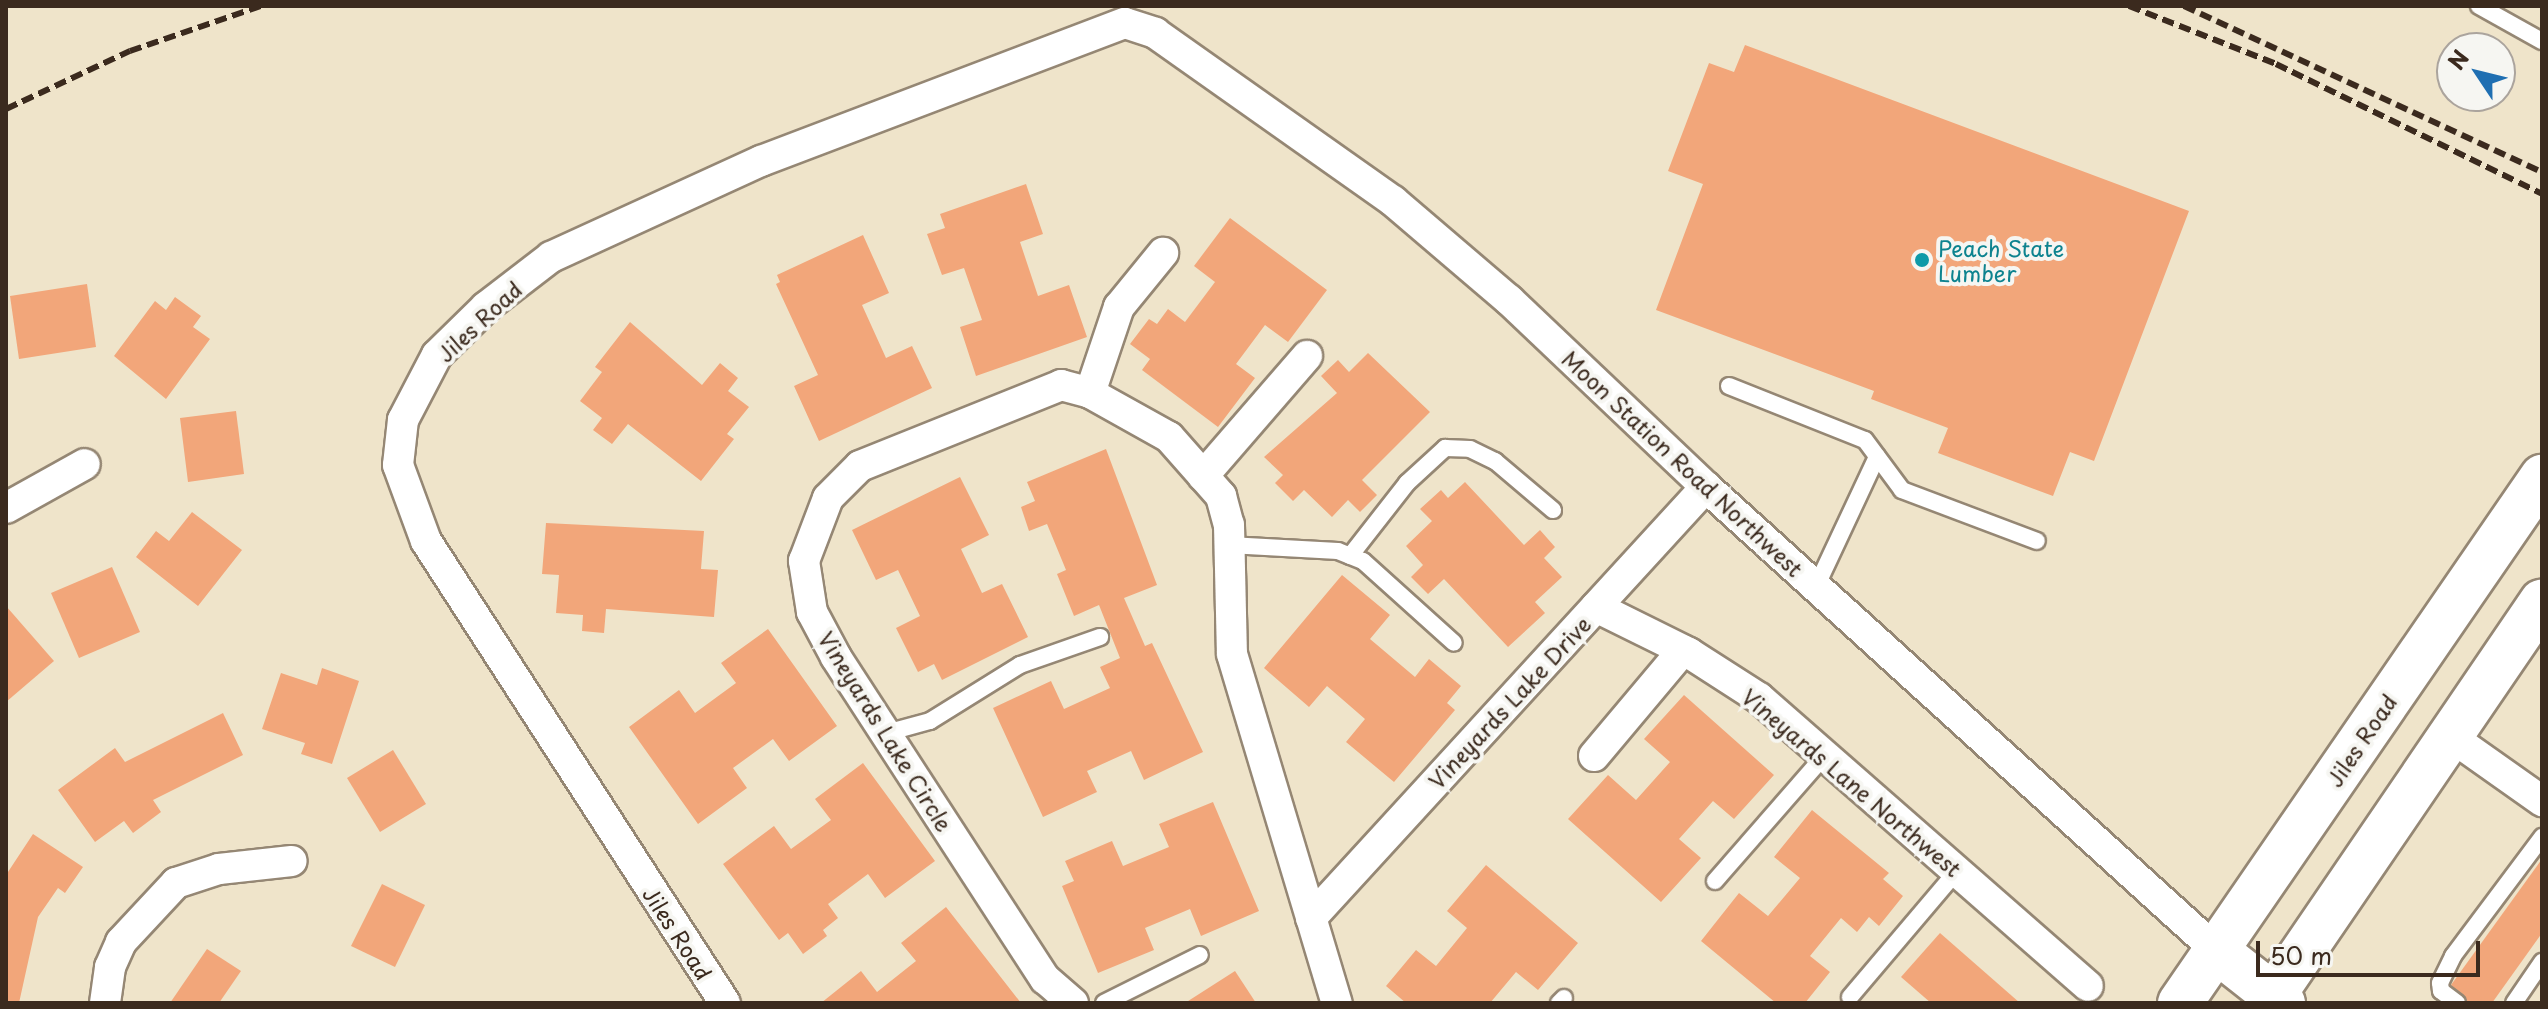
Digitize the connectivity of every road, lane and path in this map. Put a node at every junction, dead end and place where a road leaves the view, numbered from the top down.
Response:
1 (2479, 6) edge
2 (1115, 24) joint
3 (2542, 41) edge
4 (1163, 253) dead end
5 (1307, 356) dead end
6 (1729, 386) dead end
7 (1090, 393) junction
8 (1877, 457) junction
9 (85, 464) dead end
10 (1203, 476) junction
11 (2542, 477) edge
12 (1706, 487) junction
13 (6, 508) edge
14 (1553, 510) dead end
15 (2037, 541) dead end
16 (1229, 545) junction
17 (1350, 556) junction
18 (1816, 587) junction
19 (2542, 601) edge
20 (1596, 607) junction
21 (1100, 637) dead end
22 (1454, 643) dead end
23 (1683, 650) junction
24 (886, 733) junction
25 (2450, 736) junction
26 (1825, 755) junction
27 (1594, 756) dead end
28 (2542, 801) edge
29 (2542, 837) edge
30 (292, 861) dead end
31 (1957, 871) junction
32 (1715, 881) dead end
33 (1311, 918) junction
34 (2217, 951) junction
35 (1200, 955) dead end
36 (2542, 962) edge
37 (2088, 986) dead end
38 (1850, 997) dead end
39 (2274, 1000) edge
40 (105, 1003) edge
41 (725, 1003) edge
42 (1073, 1003) edge
43 (1104, 1003) edge
44 (1337, 1003) edge
45 (2180, 1003) edge
46 (2457, 1003) edge
47 (2514, 1003) edge

1 - 3 lane
2 - 12 street, Moon Station Road Northwest
2 - 41 street, Jiles Road
4 - 7 street
5 - 10 street
6 - 8 lane
7 - 10 street, Vineyards Lake Circle
7 - 24 street, Vineyards Lake Circle
8 - 15 lane
8 - 18 lane
9 - 13 street
10 - 16 street, Vineyards Lake Circle
11 - 34 street, Jiles Road
12 - 18 street, Moon Station Road Northwest
12 - 20 street, Vineyards Lake Drive
14 - 17 lane
16 - 17 lane
16 - 33 street, Vineyards Lake Circle
17 - 22 lane
18 - 34 street, Moon Station Road Northwest
19 - 25 street
20 - 23 street, Vineyards Lane Northwest
20 - 33 street, Vineyards Lake Drive
21 - 24 lane
23 - 26 street, Vineyards Lane Northwest
23 - 27 street
24 - 42 street, Vineyards Lake Circle
25 - 28 street
25 - 39 street
26 - 31 street, Vineyards Lane Northwest
26 - 32 lane
29 - 46 lane
30 - 40 street
31 - 37 street, Vineyards Lane Northwest
31 - 38 lane
33 - 44 street, Vineyards Lake Circle
34 - 39 street
34 - 45 street, Jiles Road
35 - 43 lane
36 - 47 lane

